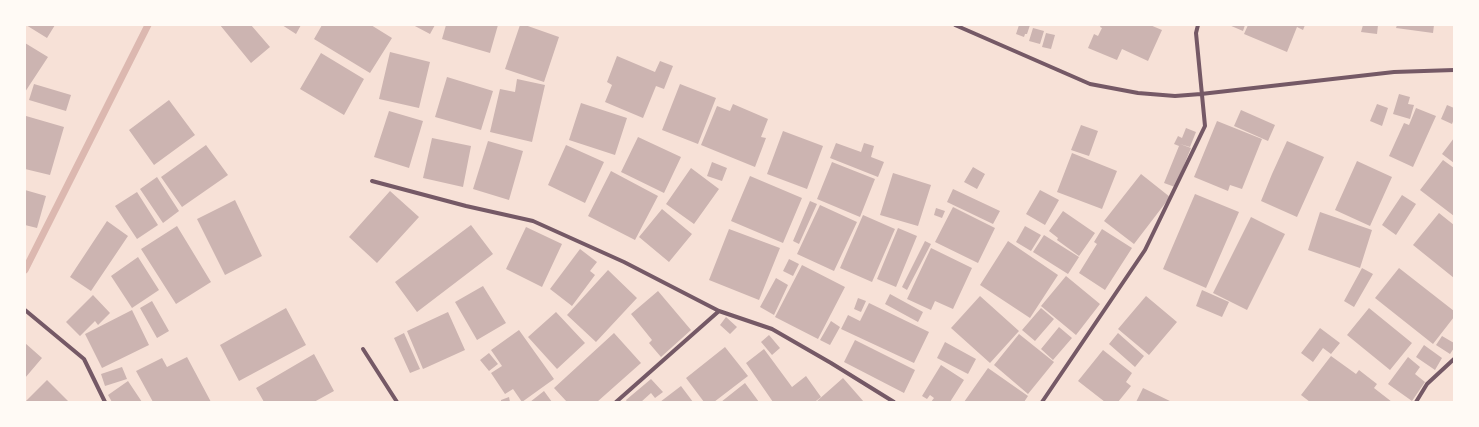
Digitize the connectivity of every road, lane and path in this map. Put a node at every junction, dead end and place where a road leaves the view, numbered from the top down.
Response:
1 (955, 25) edge
2 (1198, 25) edge
3 (1454, 70) edge
4 (1201, 94) junction
5 (372, 181) dead end
6 (25, 310) edge
7 (718, 311) junction
8 (363, 349) dead end
9 (1454, 358) edge
10 (105, 402) edge
11 (397, 402) edge
12 (616, 402) edge
13 (894, 402) edge
14 (1042, 402) edge
15 (1416, 402) edge

1 - 4 street
2 - 4 street
3 - 4 street
4 - 14 street
5 - 7 street
6 - 10 street
7 - 12 street
7 - 13 street
8 - 11 street
9 - 15 street

